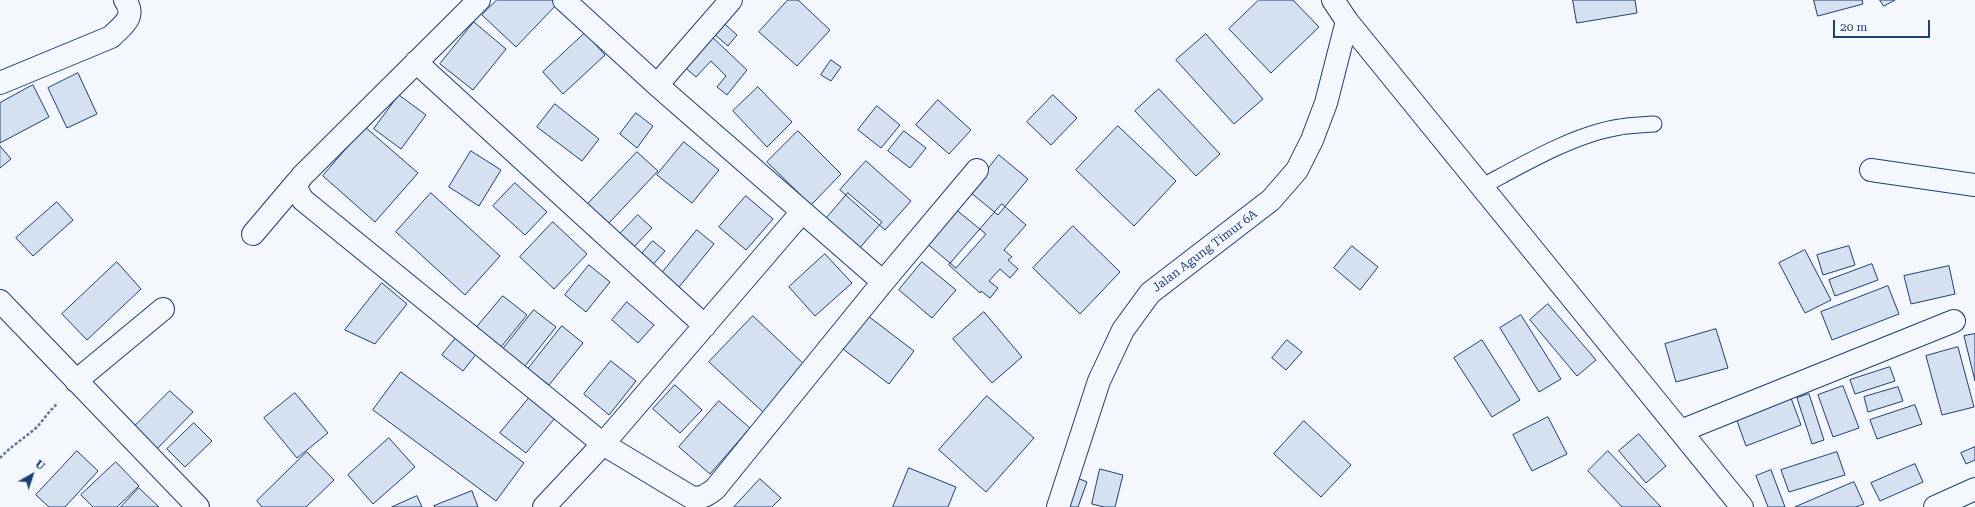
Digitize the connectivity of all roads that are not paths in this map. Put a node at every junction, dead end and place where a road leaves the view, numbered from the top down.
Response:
1 (125, 0) edge
2 (479, 0) edge
3 (564, 0) edge
4 (731, 0) edge
5 (1334, 0) edge
6 (1347, 21) junction
7 (416, 62) junction
8 (0, 83) edge
9 (657, 85) junction
10 (1654, 124) dead end
11 (977, 170) dead end
12 (1871, 170) dead end
13 (297, 182) junction
14 (1975, 185) edge
15 (1481, 186) junction
16 (802, 212) junction
17 (253, 234) dead end
18 (883, 282) junction
19 (0, 301) edge
20 (163, 309) dead end
21 (1954, 320) dead end
22 (705, 326) junction
23 (78, 382) junction
24 (1681, 430) junction
25 (603, 444) junction
26 (1724, 485) junction
27 (1975, 489) edge
28 (198, 507) edge
29 (544, 507) edge
30 (1058, 507) edge
31 (1722, 507) edge
32 (1742, 507) edge
33 (1935, 507) edge

1 - 8 street
2 - 7 street
3 - 9 street
4 - 9 street
5 - 6 street
6 - 15 street
6 - 30 street, Jalan Agung Timur 6A
7 - 13 street
7 - 22 street
9 - 16 street
10 - 15 lane
11 - 18 street
12 - 14 street
13 - 17 street
13 - 25 street
15 - 24 street
16 - 18 street
16 - 22 street
18 - 25 street
19 - 23 street
20 - 23 street
21 - 24 street
22 - 25 street
23 - 28 street
24 - 26 street
25 - 29 street
26 - 31 street
26 - 32 street
27 - 33 street

